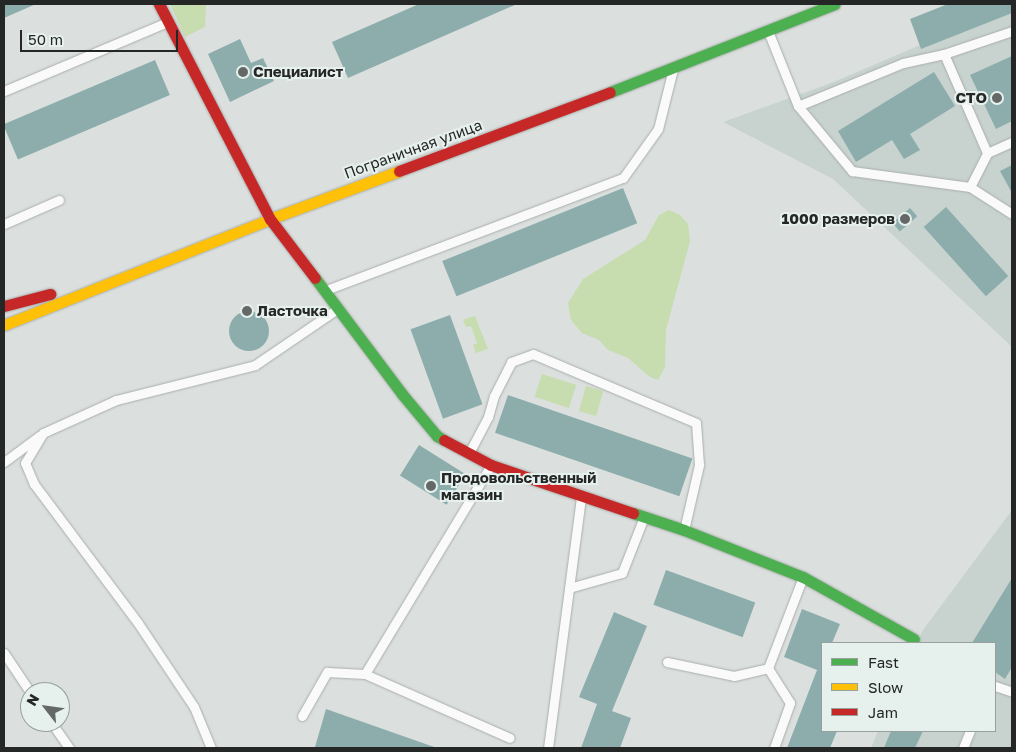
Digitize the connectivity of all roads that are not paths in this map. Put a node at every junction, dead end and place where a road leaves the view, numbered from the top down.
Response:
1 (159, 4) edge
2 (834, 4) edge
3 (168, 22) junction
4 (768, 31) junction
5 (1012, 31) edge
6 (944, 54) junction
7 (674, 68) junction
8 (4, 91) edge
9 (798, 106) junction
10 (1012, 142) edge
11 (987, 153) junction
12 (970, 187) junction
13 (59, 200) dead end
14 (1012, 214) edge
15 (270, 218) junction
16 (4, 224) edge
17 (95, 287) junction
18 (326, 290) junction
19 (4, 306) edge
20 (339, 307) junction
21 (4, 325) edge
22 (43, 433) junction
23 (469, 453) junction
24 (4, 462) edge
25 (492, 465) junction
26 (582, 495) junction
27 (644, 516) junction
28 (684, 530) junction
29 (803, 577) junction
30 (569, 588) junction
31 (918, 641) edge
32 (4, 654) edge
33 (667, 662) dead end
34 (768, 668) junction
35 (365, 674) junction
36 (23, 682) edge
37 (996, 686) edge
38 (1012, 692) edge
39 (302, 716) dead end
40 (58, 732) edge
41 (970, 732) edge
42 (510, 738) dead end
43 (70, 748) edge
44 (211, 748) edge
45 (548, 748) edge
46 (774, 748) edge
47 (963, 748) edge

1 - 3 street
2 - 4 street, Пограничная улица
3 - 8 lane
3 - 15 street
4 - 7 street, Пограничная улица
4 - 9 lane
5 - 6 lane
6 - 9 lane
6 - 11 lane
7 - 15 street, Пограничная улица
7 - 18 lane
9 - 12 lane
10 - 11 lane
11 - 12 lane
12 - 14 lane
13 - 16 lane
15 - 17 street, Пограничная улица
15 - 18 street
17 - 19 street
17 - 21 street, Пограничная улица
18 - 20 street
20 - 22 lane
20 - 23 street
22 - 24 lane
22 - 44 lane
23 - 25 street
23 - 28 lane
25 - 26 street
25 - 35 lane
26 - 27 street
26 - 30 lane
27 - 28 street
27 - 30 lane
28 - 29 street
29 - 31 street
29 - 34 lane
30 - 45 lane
32 - 36 lane
33 - 34 lane
34 - 46 lane
35 - 39 lane
35 - 42 lane
37 - 38 lane
40 - 43 lane
41 - 47 lane

